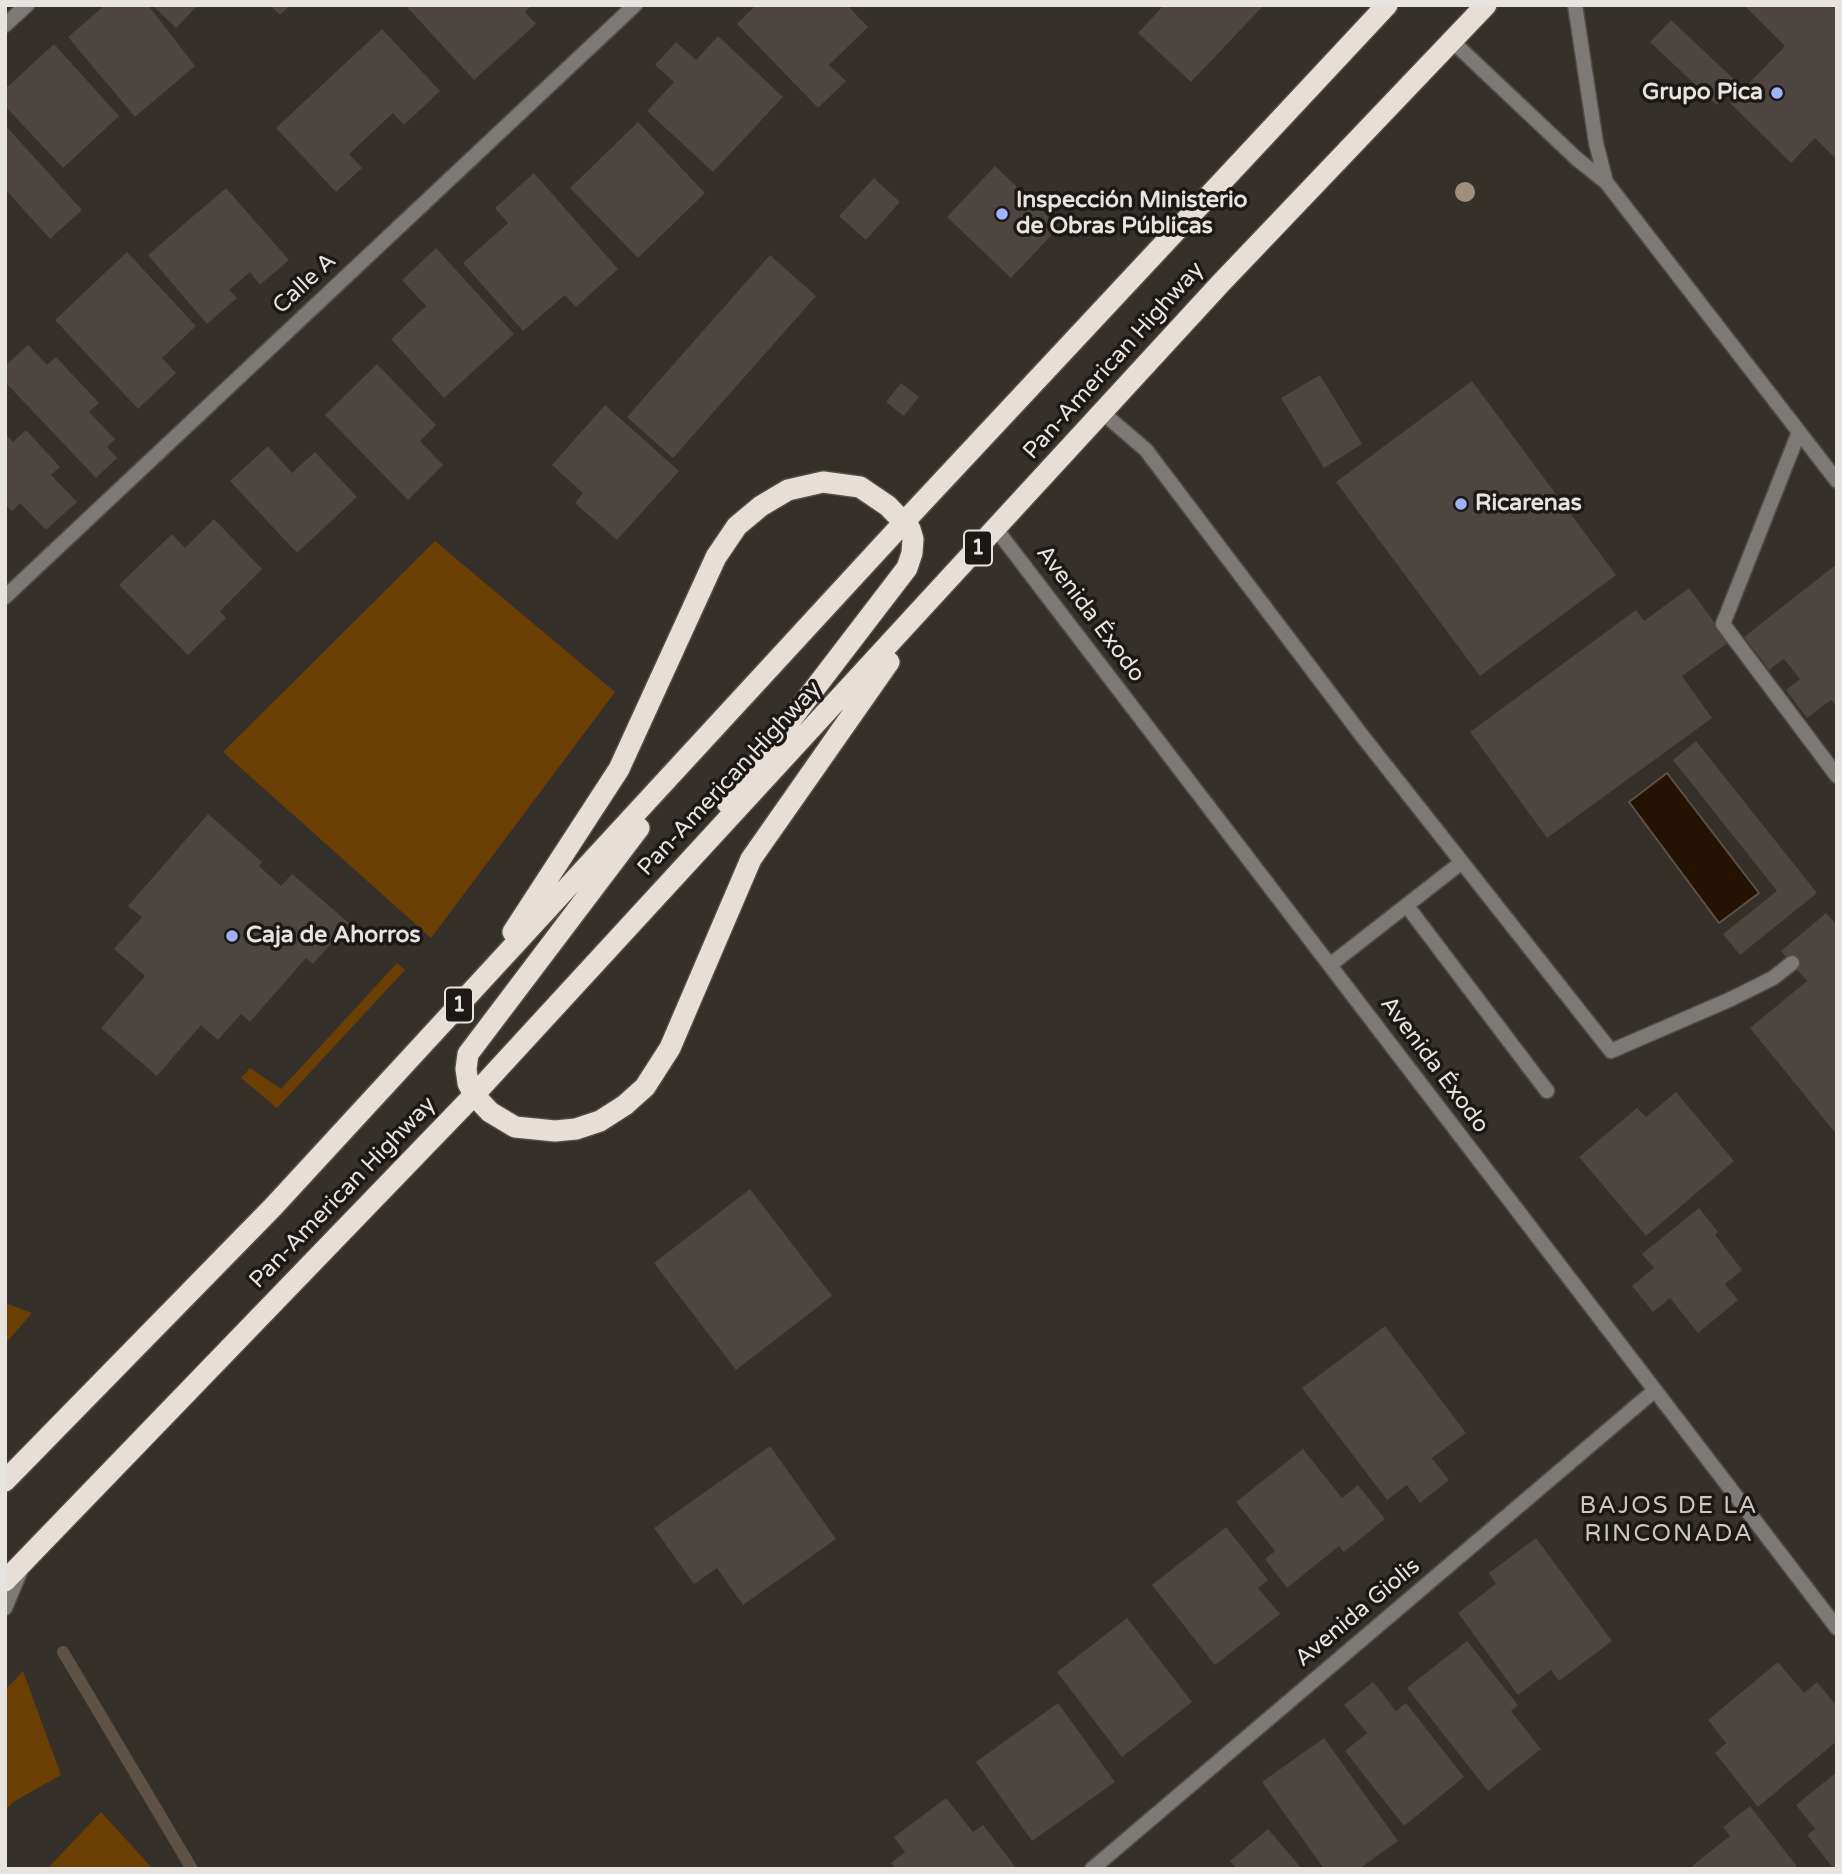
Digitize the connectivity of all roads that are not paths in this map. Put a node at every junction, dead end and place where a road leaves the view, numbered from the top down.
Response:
1 (27, 5) edge
2 (635, 5) edge
3 (1387, 5) edge
4 (1486, 5) edge
5 (1575, 5) edge
6 (5, 25) edge
7 (1451, 40) junction
8 (1606, 182) junction
9 (1103, 413) junction
10 (1799, 432) junction
11 (1837, 481) edge
12 (905, 521) junction
13 (996, 529) junction
14 (5, 597) edge
15 (934, 597) junction
16 (712, 732) junction
17 (1837, 776) edge
18 (1462, 862) junction
19 (650, 904) junction
20 (1407, 906) junction
21 (1792, 963) dead end
22 (1330, 965) junction
23 (482, 981) junction
24 (1547, 1091) dead end
25 (474, 1095) junction
26 (1654, 1391) junction
27 (5, 1481) edge
28 (26, 1560) junction
29 (5, 1581) edge
30 (5, 1608) edge
31 (1837, 1628) edge
32 (1092, 1869) edge

1 - 6 street
2 - 14 street, Calle A
3 - 12 highway, Pan-American Highway / 1
4 - 7 highway, Pan-American Highway / 1
5 - 8 street
7 - 8 street
7 - 9 highway, Pan-American Highway / 1
8 - 10 street
9 - 13 highway, Pan-American Highway / 1
9 - 18 street
10 - 11 street
10 - 17 street
12 - 16 highway, Pan-American Highway / 1
12 - 19 highway
12 - 23 highway
13 - 15 highway, Pan-American Highway / 1
13 - 22 street, Avenida Éxodo
15 - 19 highway, Pan-American Highway / 1
15 - 25 highway
16 - 23 highway, Pan-American Highway / 1
16 - 25 highway
18 - 20 street
18 - 21 street
19 - 25 highway, Pan-American Highway / 1
20 - 22 street
20 - 24 street
22 - 26 street, Avenida Éxodo
23 - 27 highway, Pan-American Highway / 1
25 - 28 highway, Pan-American Highway / 1
26 - 31 street, Avenida Éxodo
26 - 32 street, Avenida Giolis
28 - 29 highway, Pan-American Highway / 1
28 - 30 street

